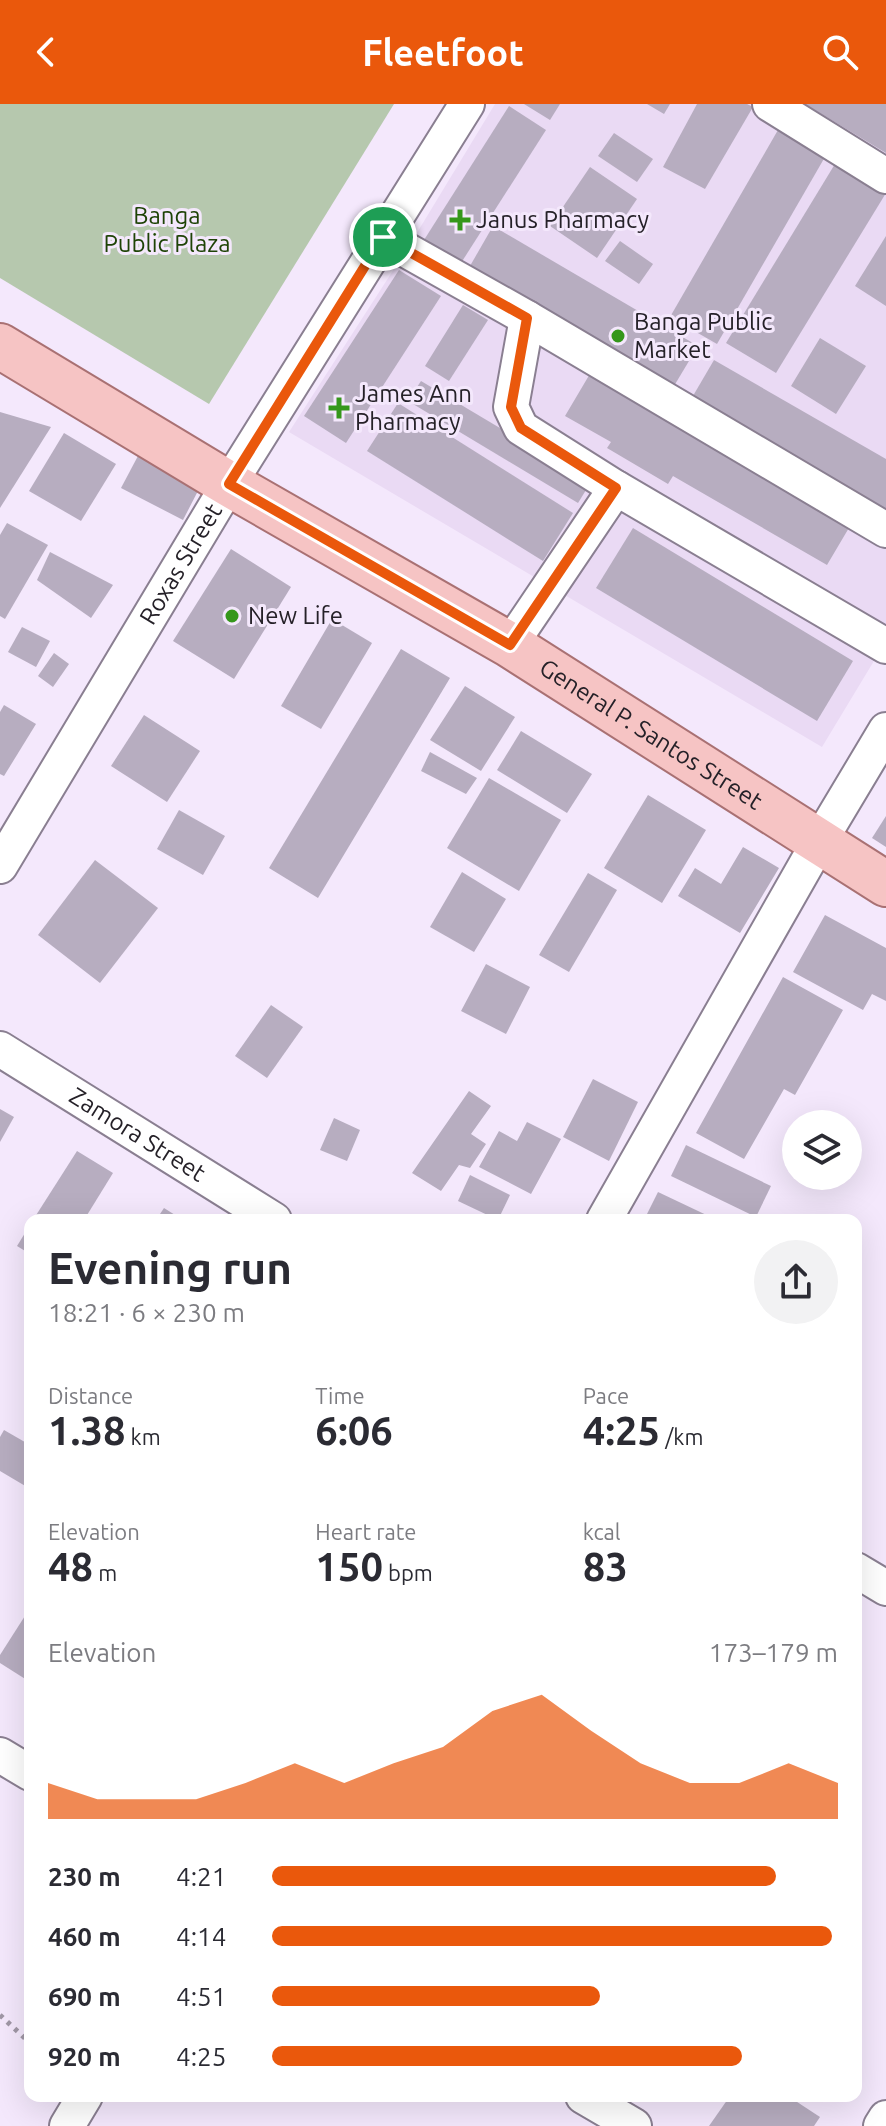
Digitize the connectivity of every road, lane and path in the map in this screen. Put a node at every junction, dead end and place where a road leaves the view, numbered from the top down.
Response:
1 (467, 104) edge
2 (770, 104) edge
3 (886, 176) edge
4 (383, 237) junction
5 (527, 318) junction
6 (0, 346) edge
7 (229, 484) junction
8 (616, 488) junction
9 (886, 530) edge
10 (510, 645) junction
11 (886, 646) edge
12 (886, 730) edge
13 (819, 842) junction
14 (0, 866) edge
15 (886, 884) edge
16 (0, 1049) edge
17 (264, 1214) edge
18 (607, 1214) edge
19 (862, 1574) edge
20 (886, 1588) edge
21 (0, 1755) edge
22 (24, 1769) edge
23 (0, 2015) edge
24 (24, 2037) edge
25 (81, 2102) edge
26 (593, 2102) edge
27 (886, 2118) edge
28 (67, 2126) edge
29 (634, 2126) edge
30 (881, 2126) edge

1 - 4 street, Roxas Street
2 - 3 street
4 - 5 street
4 - 7 street, Roxas Street
5 - 8 street
5 - 9 street
6 - 7 main road, General P. Santos Street
7 - 10 main road, General P. Santos Street
7 - 14 street, Roxas Street
8 - 10 street
8 - 11 street
10 - 13 main road, General P. Santos Street
12 - 13 street
13 - 15 main road, General P. Santos Street
13 - 18 street
16 - 17 street, Zamora Street
19 - 20 street
21 - 22 street
23 - 24 path
25 - 28 street
26 - 29 street
27 - 30 street

